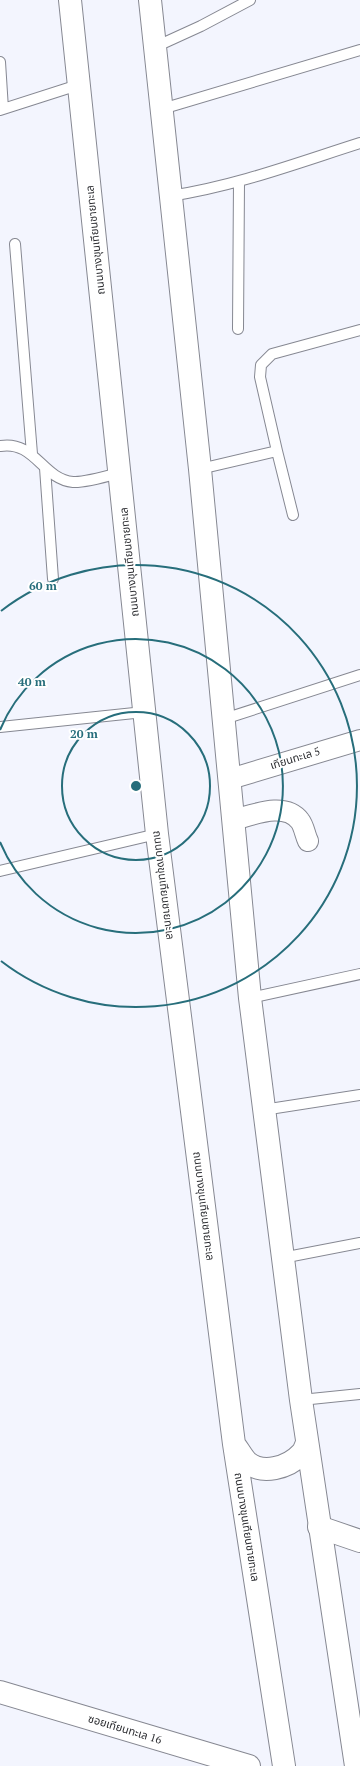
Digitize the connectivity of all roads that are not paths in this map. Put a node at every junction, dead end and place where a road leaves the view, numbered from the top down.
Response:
1 (70, 0) edge
2 (150, 0) edge
3 (250, 0) edge
4 (155, 48) junction
5 (360, 50) edge
6 (0, 62) edge
7 (78, 85) junction
8 (2, 109) edge
9 (162, 109) junction
10 (360, 143) edge
11 (239, 182) junction
12 (170, 196) junction
13 (15, 244) dead end
14 (238, 330) dead end
15 (360, 330) edge
16 (0, 446) edge
17 (276, 451) junction
18 (32, 454) junction
19 (45, 468) junction
20 (200, 469) junction
21 (119, 473) junction
22 (293, 515) dead end
23 (53, 579) dead end
24 (360, 675) edge
25 (144, 712) junction
26 (224, 719) junction
27 (0, 727) edge
28 (360, 740) edge
29 (230, 779) junction
30 (233, 820) junction
31 (157, 834) junction
32 (308, 841) dead end
33 (0, 871) edge
34 (360, 974) edge
35 (250, 998) junction
36 (360, 1095) edge
37 (264, 1110) junction
38 (360, 1243) edge
39 (282, 1258) junction
40 (360, 1394) edge
41 (301, 1400) junction
42 (307, 1443) junction
43 (234, 1444) junction
44 (319, 1527) junction
45 (360, 1541) edge
46 (0, 1692) edge
47 (354, 1717) edge
48 (249, 1766) edge
49 (284, 1766) edge
50 (356, 1766) edge

1 - 7 main road, ถนนบางขุนเทียนชายทะเล
2 - 4 main road
3 - 4 lane
4 - 9 main road
5 - 9 lane
6 - 8 lane
7 - 8 lane
7 - 21 main road, ถนนบางขุนเทียนชายทะเล
9 - 12 main road
10 - 11 lane
11 - 12 lane
11 - 14 lane
12 - 20 main road
13 - 18 lane
15 - 17 lane
16 - 18 lane
17 - 20 lane
17 - 22 lane
18 - 19 lane
19 - 21 lane
19 - 23 lane
20 - 26 main road
21 - 25 main road, ถนนบางขุนเทียนชายทะเล
24 - 26 lane
25 - 27 lane
25 - 31 main road, ถนนบางขุนเทียนชายทะเล
26 - 29 main road
28 - 29 street, เทียนทะเล 5
29 - 30 main road
30 - 32 street
30 - 35 main road
31 - 33 lane
31 - 43 main road, ถนนบางขุนเทียนชายทะเล
34 - 35 lane
35 - 37 main road
36 - 37 lane
37 - 39 main road
38 - 39 lane
39 - 41 main road
40 - 41 lane
41 - 42 main road
42 - 43 main road
42 - 44 main road
43 - 49 main road, ถนนบางขุนเทียนชายทะเล
44 - 45 main road
44 - 47 main road
46 - 48 main road, ซอยเทียนทะเล 16
47 - 50 main road

